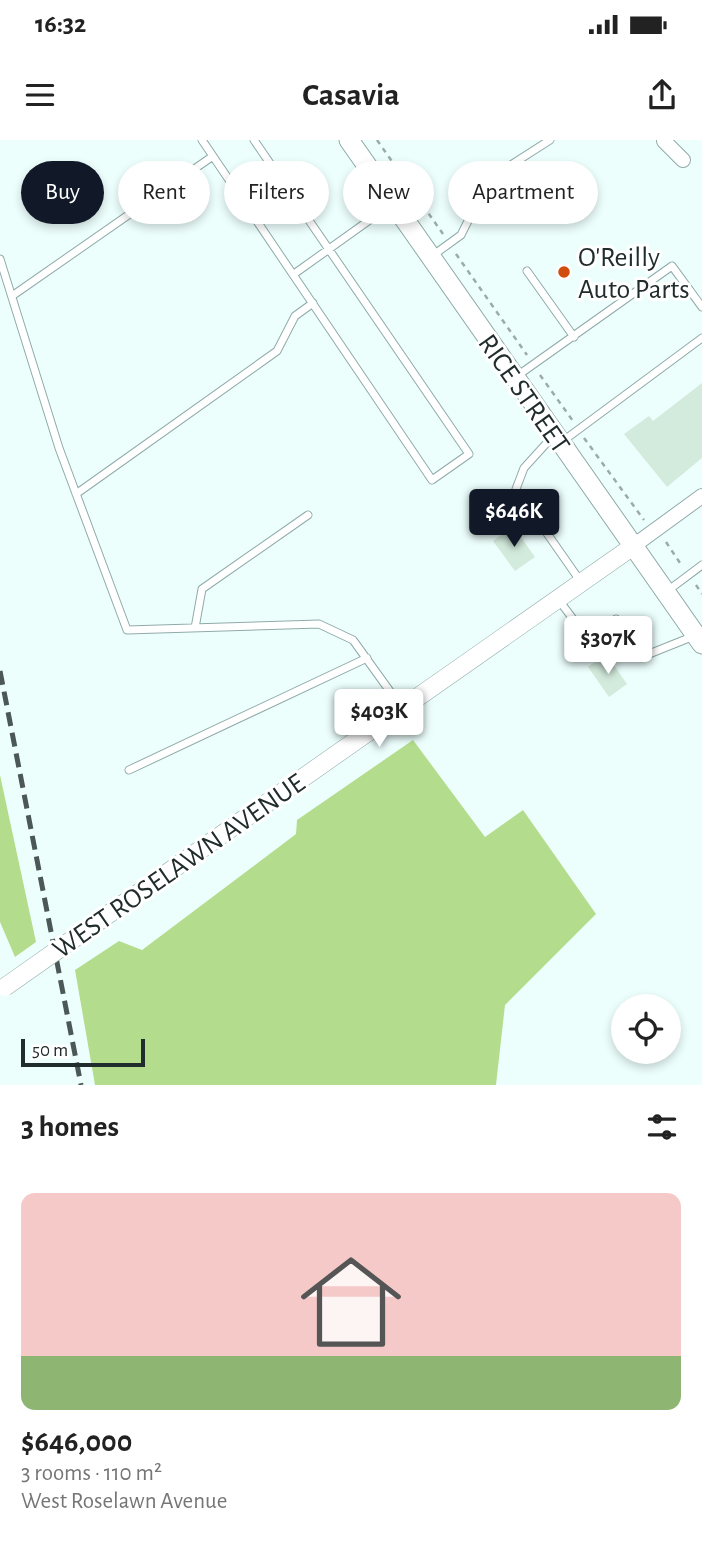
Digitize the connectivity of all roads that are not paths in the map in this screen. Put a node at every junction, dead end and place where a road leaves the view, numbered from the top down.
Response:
1 (202, 140) edge
2 (254, 140) edge
3 (349, 140) edge
4 (550, 140) edge
5 (664, 140) edge
6 (213, 156) junction
7 (683, 160) dead end
8 (363, 161) edge
9 (365, 224) edge
10 (407, 224) edge
11 (330, 249) junction
12 (430, 258) junction
13 (0, 259) edge
14 (527, 271) dead end
15 (293, 274) junction
16 (12, 296) junction
17 (313, 303) junction
18 (702, 307) edge
19 (574, 337) junction
20 (702, 338) edge
21 (514, 378) junction
22 (557, 439) junction
23 (76, 494) junction
24 (701, 499) edge
25 (308, 515) dead end
26 (632, 547) junction
27 (702, 565) edge
28 (581, 582) junction
29 (665, 593) junction
30 (557, 599) junction
31 (195, 628) junction
32 (700, 637) edge
33 (367, 658) junction
34 (402, 709) junction
35 (129, 770) dead end
36 (3, 989) edge

1 - 6 lane
2 - 11 lane
3 - 8 main road, RICE STREET
4 - 12 lane
5 - 7 street
6 - 15 lane
6 - 16 lane
9 - 11 lane
10 - 12 main road, RICE STREET
11 - 15 lane
11 - 17 lane
12 - 21 main road, RICE STREET
13 - 16 lane
14 - 19 lane
15 - 17 lane
16 - 23 lane
17 - 23 lane
18 - 19 lane
19 - 21 lane
20 - 22 lane
21 - 22 main road, RICE STREET
22 - 26 main road, RICE STREET
22 - 28 lane
23 - 31 lane
24 - 26 street
25 - 31 lane
26 - 28 street, WEST ROSELAWN AVENUE
26 - 29 main road, RICE STREET
27 - 29 lane
28 - 30 street, WEST ROSELAWN AVENUE
29 - 32 main road, RICE STREET
30 - 32 lane
30 - 34 street, WEST ROSELAWN AVENUE
31 - 33 lane
33 - 34 lane
33 - 35 lane
34 - 36 street, WEST ROSELAWN AVENUE, bridge

